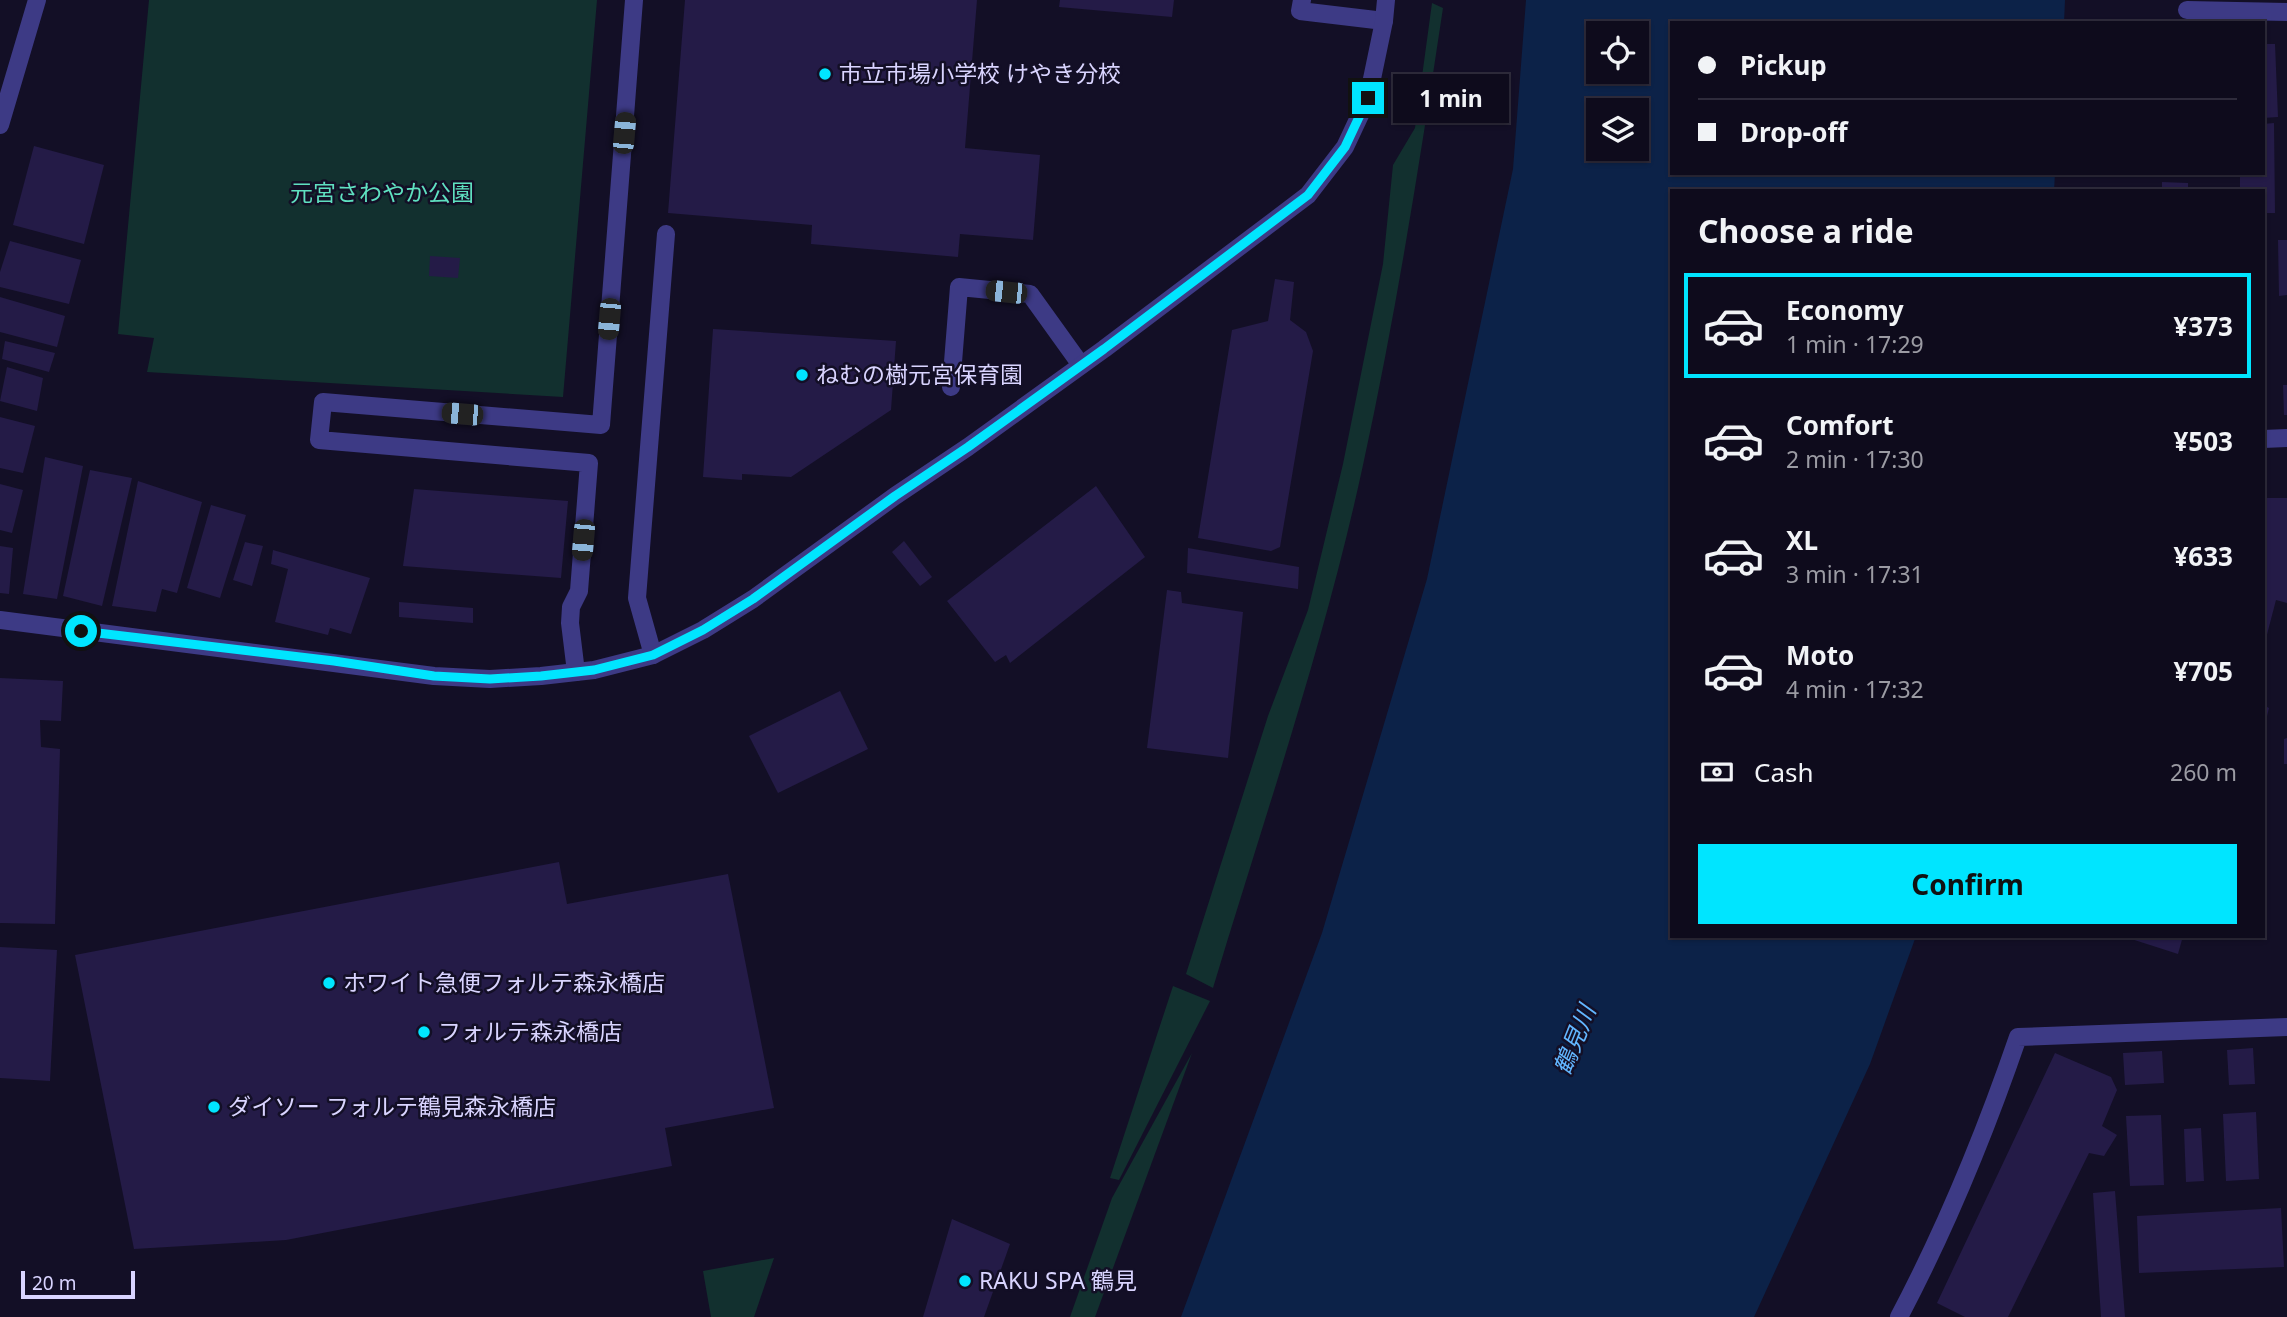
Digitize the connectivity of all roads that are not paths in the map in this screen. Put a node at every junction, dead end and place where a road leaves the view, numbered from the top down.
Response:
1 (37, 0) edge
2 (634, 0) edge
3 (1302, 0) edge
4 (1386, 0) edge
5 (2187, 10) dead end
6 (2287, 12) edge
7 (1384, 21) junction
8 (0, 125) edge
9 (666, 234) dead end
10 (1081, 365) junction
11 (951, 387) dead end
12 (2265, 439) edge
13 (2287, 439) edge
14 (0, 620) edge
15 (653, 655) junction
16 (576, 672) junction
17 (2287, 1027) edge
18 (1899, 1317) edge

1 - 8 street
2 - 16 street
3 - 7 street
4 - 7 street
5 - 6 street
7 - 10 street
9 - 15 street
10 - 11 street
10 - 15 street
12 - 13 street
14 - 16 street
15 - 16 street
17 - 18 street

